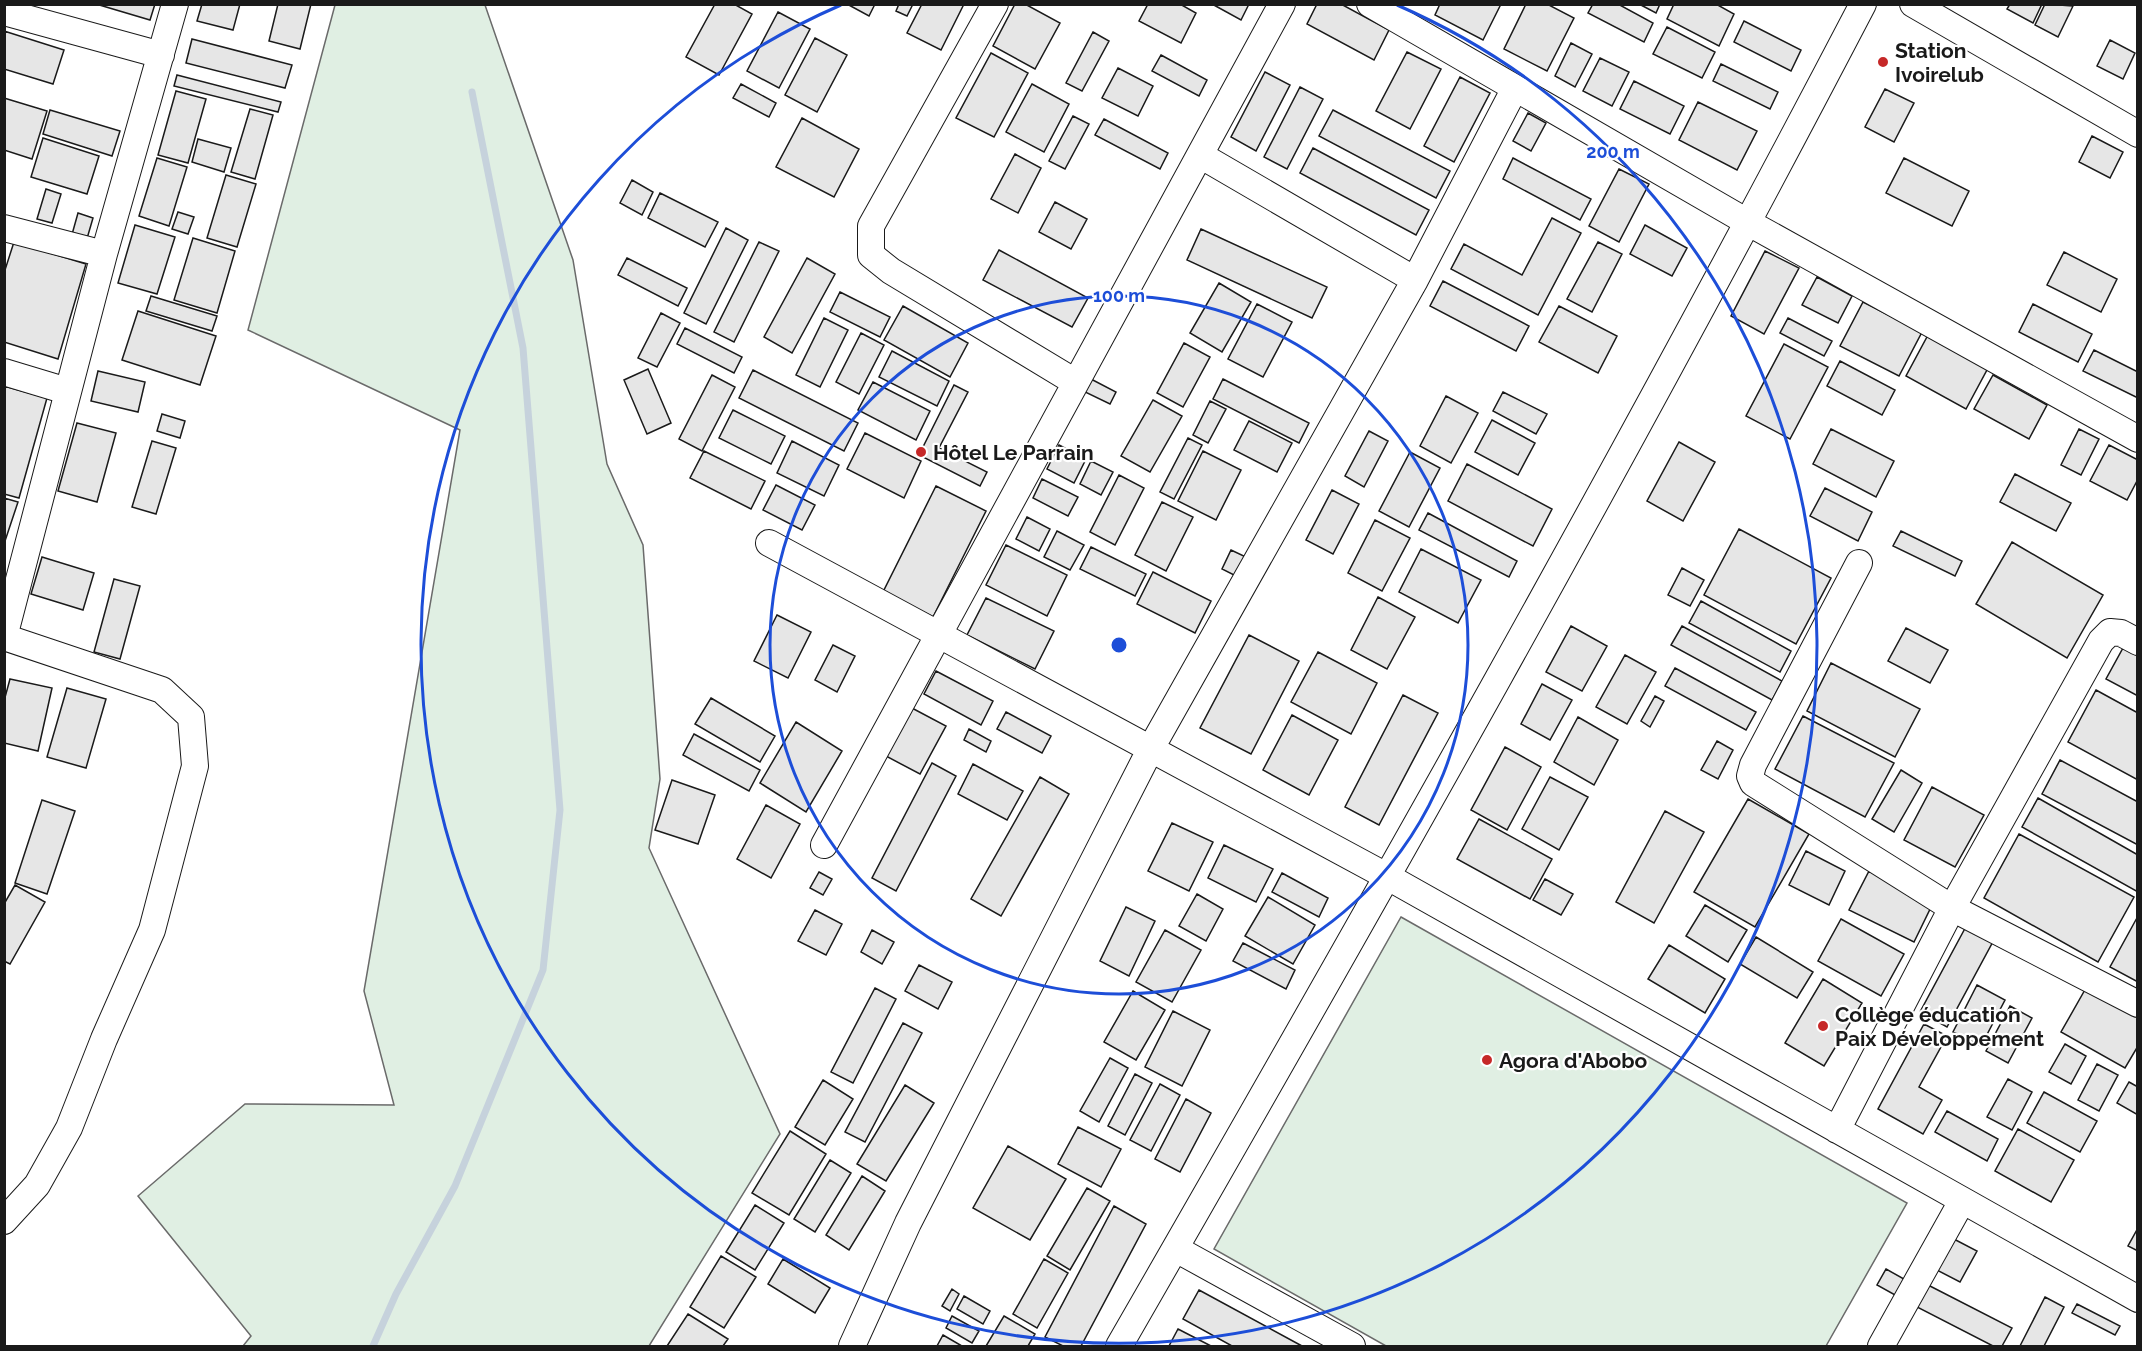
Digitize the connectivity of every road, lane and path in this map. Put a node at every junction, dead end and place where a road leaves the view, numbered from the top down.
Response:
1 (175, 4) edge
2 (995, 4) edge
3 (1282, 4) edge
4 (1370, 4) edge
5 (1863, 4) edge
6 (1913, 4) edge
7 (4, 12) edge
8 (1410, 14) edge
9 (161, 55) junction
10 (1514, 90) junction
11 (2138, 134) edge
12 (1200, 155) junction
13 (1749, 223) junction
14 (4, 228) edge
15 (104, 254) junction
16 (1415, 280) junction
17 (4, 372) edge
18 (1075, 382) junction
19 (67, 391) junction
20 (2138, 439) edge
21 (770, 543) dead end
22 (1859, 563) dead end
23 (939, 636) junction
24 (2138, 642) edge
25 (1150, 750) junction
26 (824, 845) dead end
27 (1388, 878) junction
28 (1952, 908) junction
29 (2138, 1004) edge
30 (1837, 1130) junction
31 (1962, 1201) junction
32 (4, 1221) edge
33 (1176, 1249) junction
34 (2138, 1299) edge
35 (852, 1347) edge
36 (1119, 1347) edge
37 (1353, 1347) edge
38 (1881, 1347) edge

1 - 9 street
2 - 18 street
3 - 12 street
4 - 8 street
5 - 13 street
6 - 11 street
7 - 9 street
8 - 10 street
9 - 15 street
10 - 13 street
10 - 16 street
12 - 16 street
12 - 18 street
13 - 20 street
13 - 27 street
14 - 15 street
15 - 19 street
16 - 25 street
17 - 19 street
18 - 23 street
19 - 32 street
21 - 23 street
22 - 28 street
23 - 25 street
23 - 26 street
24 - 28 street
25 - 27 street
25 - 35 street
27 - 30 street
27 - 33 street
28 - 29 street
28 - 30 street
30 - 31 street
31 - 34 street
31 - 38 street
33 - 36 street
33 - 37 street

